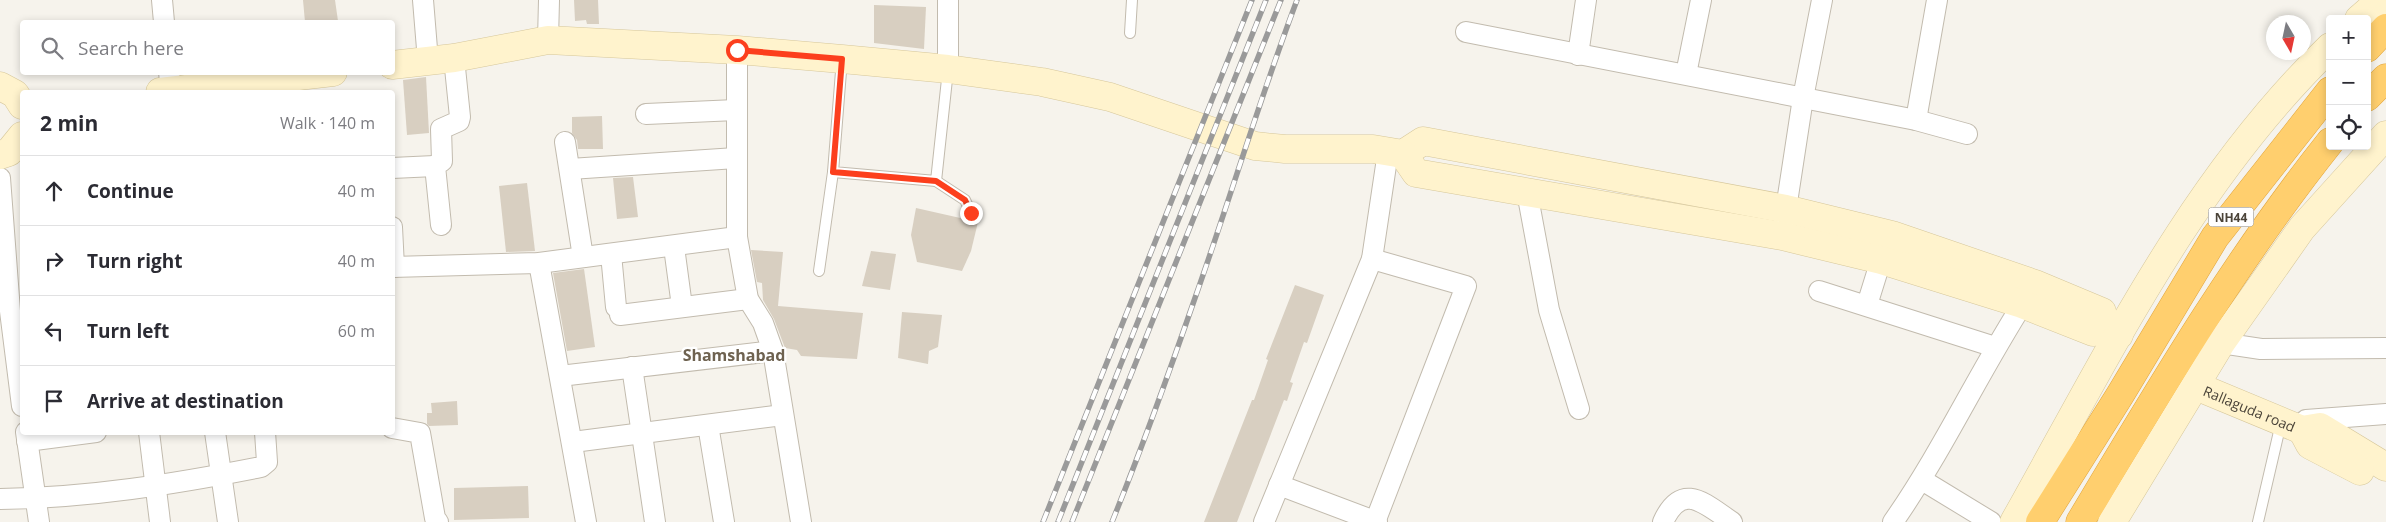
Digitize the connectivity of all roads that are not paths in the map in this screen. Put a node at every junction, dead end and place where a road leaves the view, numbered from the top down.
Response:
1 (162, 0) edge
2 (423, 0) edge
3 (549, 0) edge
4 (948, 0) edge
5 (1132, 0) edge
6 (1586, 0) edge
7 (1701, 0) edge
8 (1822, 0) edge
9 (1937, 0) edge
10 (2380, 0) edge
11 (2363, 15) edge
12 (164, 20) edge
13 (2386, 28) edge
14 (1466, 32) dead end
15 (1130, 33) dead end
16 (548, 40) junction
17 (2371, 44) edge
18 (737, 50) junction
19 (2326, 51) edge
20 (1578, 55) junction
21 (441, 59) junction
22 (842, 59) junction
23 (395, 65) edge
24 (948, 69) junction
25 (1686, 74) junction
26 (317, 75) edge
27 (2386, 78) edge
28 (167, 85) edge
29 (0, 86) edge
30 (249, 88) edge
31 (2371, 92) edge
32 (2326, 96) edge
33 (1802, 98) junction
34 (20, 103) edge
35 (736, 110) junction
36 (646, 114) dead end
37 (1916, 120) junction
38 (1967, 134) dead end
39 (2386, 136) edge
40 (20, 138) edge
41 (566, 142) dead end
42 (2326, 147) edge
43 (1396, 153) junction
44 (0, 155) edge
45 (736, 158) junction
46 (435, 166) junction
47 (395, 168) edge
48 (570, 169) junction
49 (833, 172) junction
50 (0, 178) edge
51 (936, 181) junction
52 (1527, 192) junction
53 (1786, 210) junction
54 (971, 213) dead end
55 (441, 225) dead end
56 (1782, 236) junction
57 (737, 237) junction
58 (2, 246) edge
59 (674, 247) junction
60 (611, 254) junction
61 (583, 257) junction
62 (1372, 259) junction
63 (1881, 260) junction
64 (539, 264) junction
65 (395, 267) edge
66 (819, 271) dead end
67 (1820, 291) dead end
68 (2029, 294) junction
69 (681, 299) dead end
70 (748, 299) junction
71 (1866, 305) junction
72 (11, 311) edge
73 (2113, 332) junction
74 (2221, 343) junction
75 (1995, 347) junction
76 (2386, 348) edge
77 (773, 351) junction
78 (632, 367) junction
79 (560, 376) junction
80 (2196, 386) junction
81 (20, 389) edge
82 (1579, 409) dead end
83 (2386, 414) edge
84 (783, 415) junction
85 (708, 425) junction
86 (2292, 426) junction
87 (395, 429) edge
88 (642, 433) junction
89 (55, 435) edge
90 (150, 435) edge
91 (216, 435) edge
92 (265, 435) edge
93 (27, 437) edge
94 (573, 442) junction
95 (2386, 467) edge
96 (222, 474) junction
97 (1922, 480) junction
98 (2386, 484) edge
99 (156, 485) junction
100 (1279, 485) junction
101 (36, 498) junction
102 (0, 499) edge
103 (40, 522) edge
104 (160, 522) edge
105 (228, 522) edge
106 (438, 522) edge
107 (586, 522) edge
108 (655, 522) edge
109 (724, 522) edge
110 (800, 522) edge
111 (1264, 522) edge
112 (1376, 522) edge
113 (1663, 522) edge
114 (1732, 522) edge
115 (1893, 522) edge
116 (1991, 522) edge
117 (2014, 522) edge
118 (2040, 522) edge
119 (2080, 522) edge
120 (2112, 522) edge
121 (2258, 522) edge

1 - 12 street
2 - 21 street
3 - 16 street
4 - 24 street
5 - 15 lane
6 - 20 street
7 - 25 street
8 - 33 street
9 - 37 street
10 - 11 main road
13 - 17 highway
14 - 20 street
16 - 18 main road
16 - 21 main road
18 - 22 main road
18 - 35 street
19 - 73 main road
20 - 25 street
21 - 23 main road
21 - 46 street
22 - 24 main road
22 - 49 lane
24 - 43 main road
24 - 51 lane
25 - 33 street
26 - 30 main road
27 - 31 highway
28 - 30 main road
29 - 34 main road
32 - 118 highway, NH44
33 - 37 street
33 - 53 street
35 - 36 street
35 - 45 street
37 - 38 street
39 - 74 main road
40 - 44 main road
41 - 48 street
42 - 119 highway, NH44
43 - 52 main road
43 - 53 main road
43 - 62 street
45 - 48 street
45 - 57 street
46 - 47 street
46 - 55 street
48 - 61 street
49 - 51 lane
49 - 66 lane
50 - 58 street
51 - 54 lane
52 - 56 main road
52 - 82 street
53 - 56 street
53 - 68 main road
56 - 63 main road
57 - 59 street
57 - 70 street
58 - 72 street
59 - 60 street
59 - 69 street
60 - 61 street
60 - 70 street
61 - 64 street
62 - 100 street
62 - 112 street
63 - 68 main road
63 - 71 street
64 - 65 street
64 - 79 street
67 - 71 street
68 - 73 main road
68 - 75 street
70 - 77 street
71 - 75 street
72 - 81 street
73 - 117 main road
74 - 76 street
74 - 80 main road
75 - 97 street
77 - 78 street
77 - 84 street
78 - 79 street
78 - 88 street
79 - 94 street
80 - 86 main road, Rallaguda road
80 - 120 main road
83 - 86 street
84 - 85 street
84 - 110 street
85 - 88 street
85 - 109 street
86 - 95 main road, Rallaguda road
86 - 98 main road, Rallaguda road
86 - 121 lane
87 - 106 street
88 - 94 street
88 - 108 street
89 - 93 street
90 - 99 street
91 - 96 street
92 - 96 street
93 - 101 street
94 - 107 street
96 - 99 street
96 - 105 street
97 - 115 street
97 - 116 street
99 - 101 street
99 - 104 street
100 - 111 street
100 - 112 street
101 - 102 street
101 - 103 street
113 - 114 street

